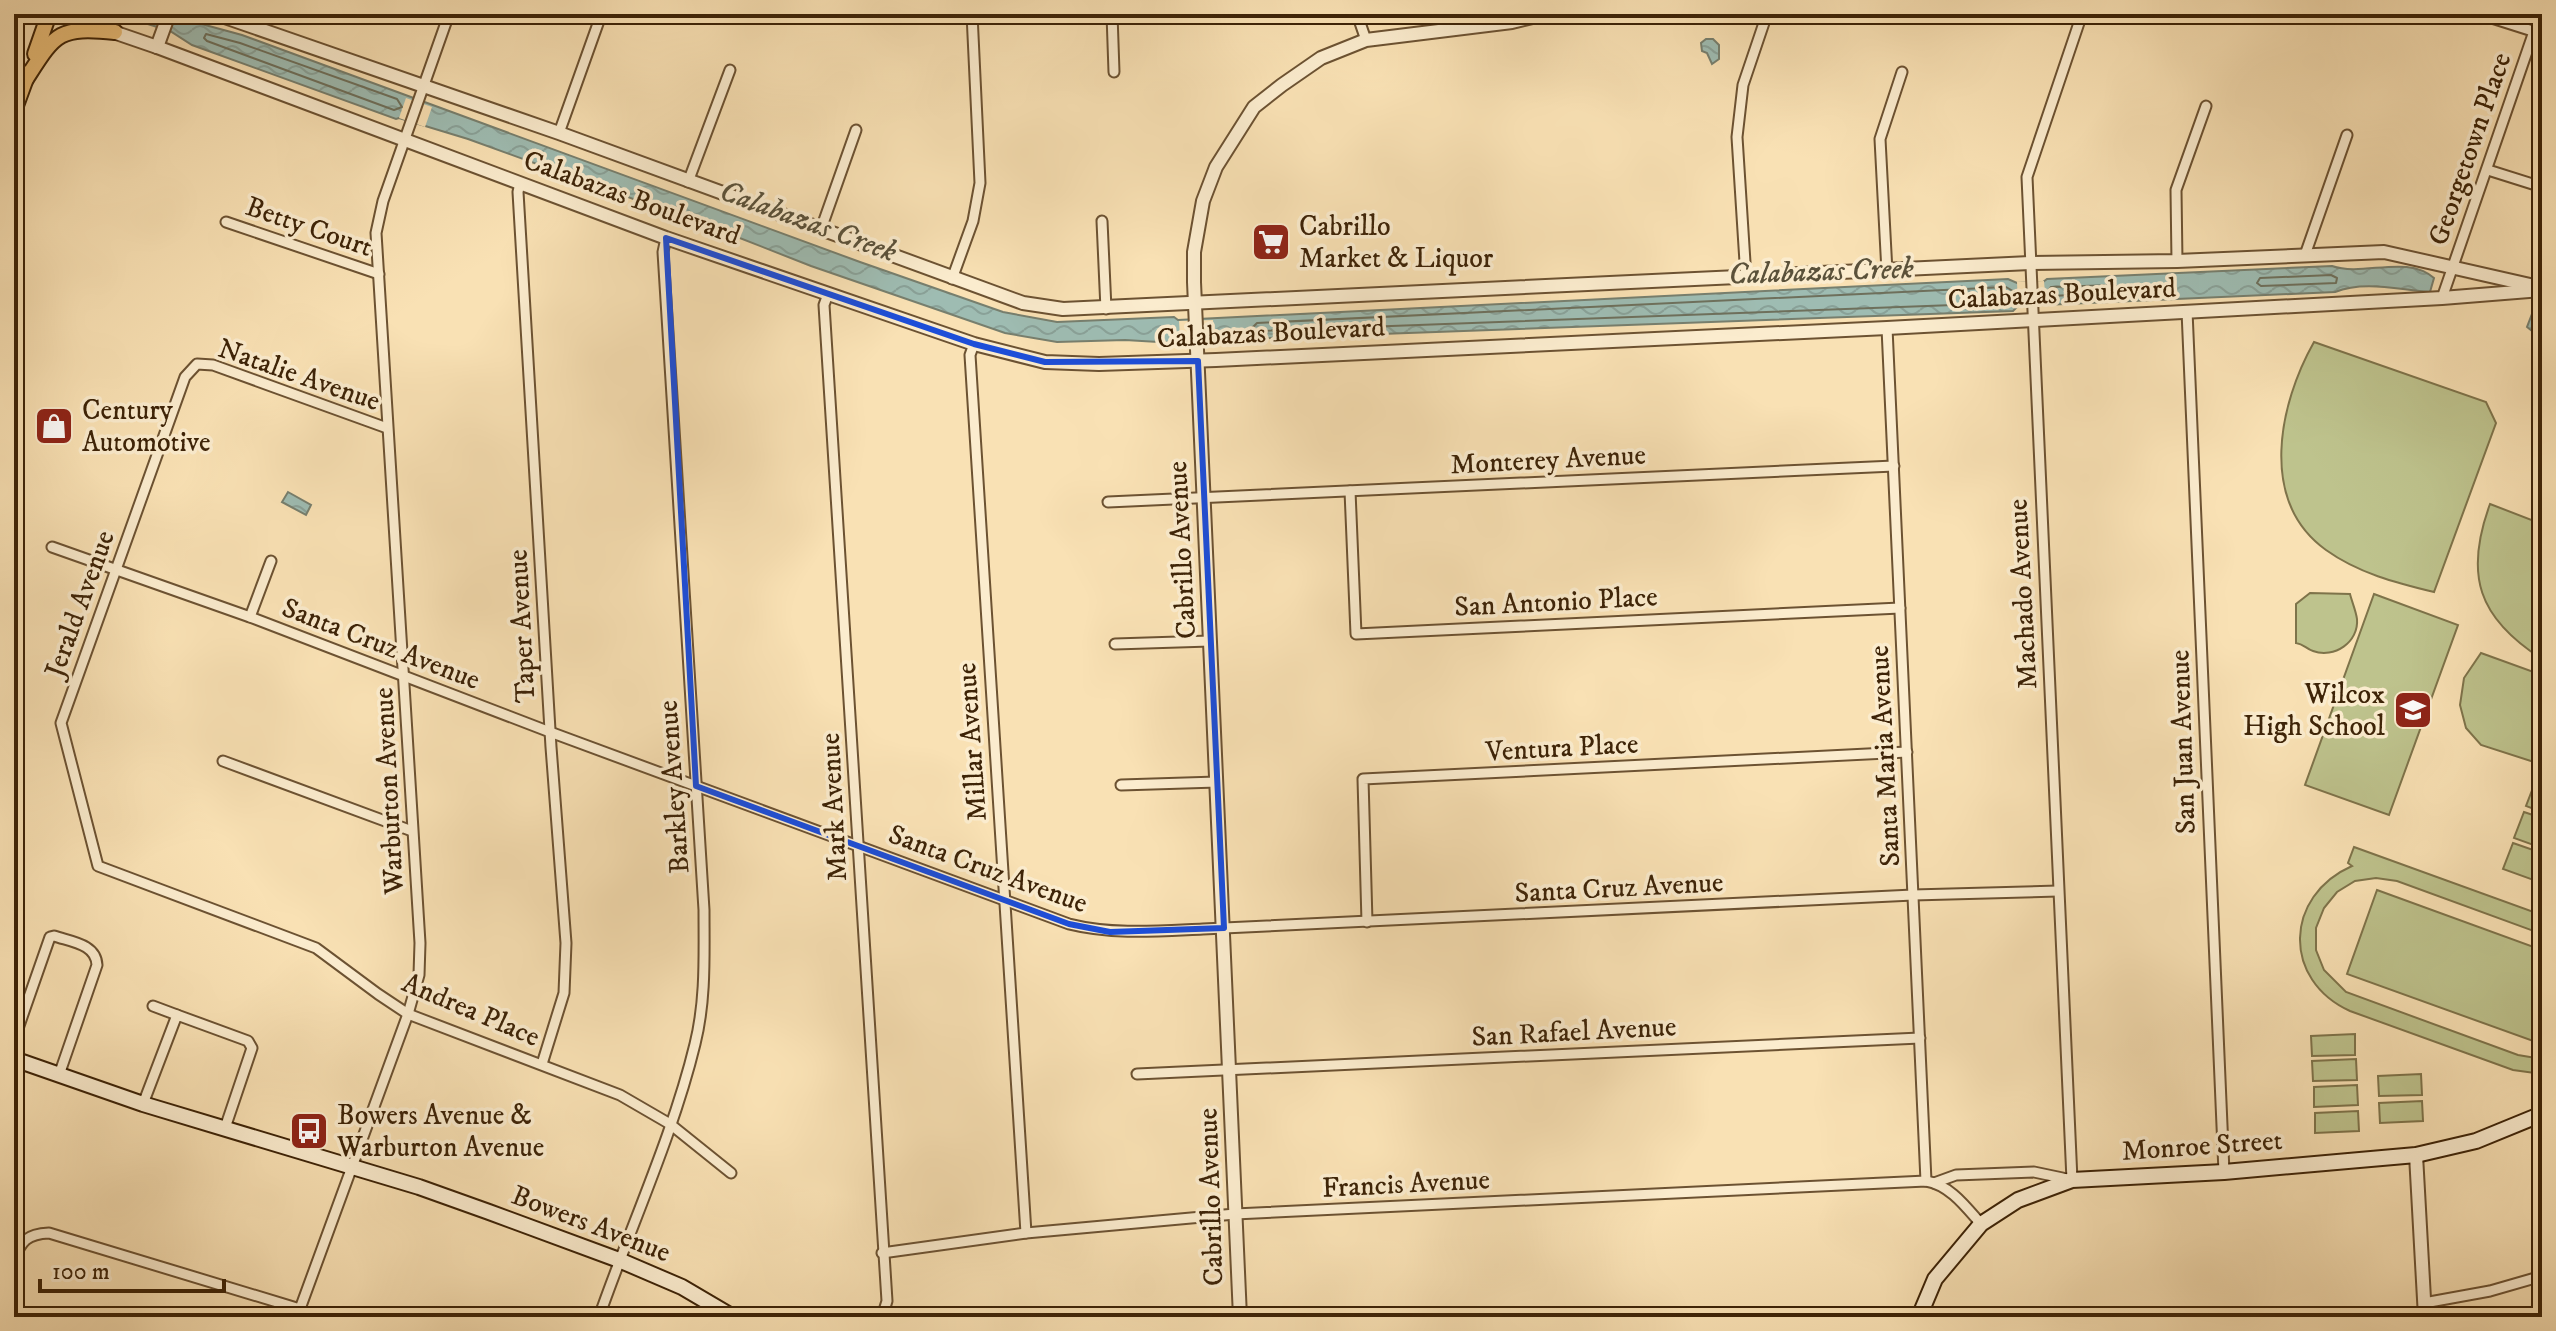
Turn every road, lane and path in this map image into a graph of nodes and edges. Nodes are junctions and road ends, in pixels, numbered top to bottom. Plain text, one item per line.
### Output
1 (19, 14) edge
2 (49, 14) edge
3 (61, 14) edge
4 (216, 14) edge
5 (449, 14) edge
6 (972, 14) edge
7 (1112, 14) edge
8 (1357, 14) edge
9 (1545, 14) edge
10 (1767, 14) edge
11 (2082, 14) edge
12 (2479, 14) edge
13 (2540, 14) edge
14 (600, 18) dead end
15 (167, 19) edge
16 (14, 27) edge
17 (115, 32) junction
18 (2538, 32) edge
19 (1366, 40) junction
20 (157, 47) junction
21 (730, 70) dead end
22 (1114, 72) dead end
23 (1902, 72) dead end
24 (26, 79) junction
25 (424, 86) junction
26 (2206, 106) dead end
27 (14, 111) edge
28 (856, 130) dead end
29 (559, 133) junction
30 (2347, 135) dead end
31 (405, 140) junction
32 (2488, 170) junction
33 (688, 182) junction
34 (520, 183) junction
35 (2542, 187) edge
36 (1102, 221) dead end
37 (226, 222) dead end
38 (821, 229) junction
39 (666, 238) junction
40 (2305, 255) junction
41 (2177, 261) junction
42 (2030, 263) junction
43 (2452, 267) junction
44 (1887, 272) junction
45 (379, 274) junction
46 (1746, 278) junction
47 (952, 279) junction
48 (2542, 289) edge
49 (828, 294) junction
50 (2442, 298) junction
51 (1196, 303) junction
52 (1106, 309) junction
53 (2187, 311) junction
54 (2032, 312) junction
55 (1887, 328) junction
56 (974, 344) junction
57 (1198, 361) junction
58 (197, 364) joint
59 (387, 428) junction
60 (1894, 466) junction
61 (1350, 491) junction
62 (1204, 499) junction
63 (1108, 502) dead end
64 (52, 547) dead end
65 (271, 561) dead end
66 (115, 570) junction
67 (1900, 608) junction
68 (250, 617) junction
69 (1210, 641) junction
70 (1115, 644) dead end
71 (404, 677) junction
72 (550, 732) junction
73 (1907, 752) junction
74 (223, 761) dead end
75 (1217, 782) junction
76 (1121, 785) dead end
77 (696, 786) junction
78 (412, 831) junction
79 (859, 846) junction
80 (98, 866) joint
81 (2058, 891) junction
82 (1913, 895) junction
83 (1004, 899) junction
84 (1367, 922) junction
85 (1224, 928) junction
86 (153, 1006) dead end
87 (408, 1014) junction
88 (177, 1015) junction
89 (1920, 1038) junction
90 (14, 1040) edge
91 (14, 1059) edge
92 (542, 1064) junction
93 (1230, 1070) junction
94 (1137, 1074) dead end
95 (59, 1075) junction
96 (143, 1104) junction
97 (2542, 1114) edge
98 (670, 1124) junction
99 (225, 1128) junction
100 (2416, 1155) junction
101 (350, 1168) junction
102 (2224, 1172) junction
103 (731, 1173) dead end
104 (2072, 1180) junction
105 (1930, 1182) junction
106 (1235, 1214) junction
107 (1981, 1224) junction
108 (1026, 1233) junction
109 (882, 1253) junction
110 (14, 1260) edge
111 (619, 1260) junction
112 (2542, 1276) edge
113 (2424, 1303) junction
114 (298, 1313) edge
115 (599, 1317) edge
116 (733, 1317) edge
117 (882, 1317) edge
118 (1240, 1317) edge
119 (1919, 1317) edge
120 (2425, 1317) edge

1 - 16 main road
2 - 24 main road
3 - 17 street, Calabazas Boulevard
4 - 25 street, Calabazas Boulevard
5 - 25 street, Warburton Avenue
6 - 47 street
7 - 22 street
8 - 19 street
9 - 19 street, Cabrillo Avenue
10 - 46 street
11 - 42 street, Machado Avenue
12 - 18 street
13 - 18 street, Georgetown Place
14 - 29 street
15 - 20 street
17 - 20 street, Calabazas Boulevard
17 - 24 main road
18 - 32 street, Georgetown Place
19 - 51 street, Cabrillo Avenue
20 - 31 street, Calabazas Boulevard
21 - 33 street
23 - 44 street
24 - 27 main road
25 - 29 street, Calabazas Boulevard
25 - 31 street, Warburton Avenue
26 - 41 street
28 - 38 street
29 - 33 street, Calabazas Boulevard
30 - 40 street
31 - 34 street, Calabazas Boulevard
31 - 45 street, Warburton Avenue
32 - 35 street
32 - 43 street, Georgetown Place
33 - 38 street, Calabazas Boulevard
34 - 39 street, Calabazas Boulevard
34 - 72 street, Taper Avenue
36 - 52 street
37 - 45 street, Betty Court
38 - 47 street, Calabazas Boulevard
39 - 49 street, Calabazas Boulevard
39 - 77 street, Barkley Avenue
40 - 41 street, Calabazas Boulevard
40 - 43 street, Calabazas Boulevard
41 - 42 street, Calabazas Boulevard
42 - 44 street, Calabazas Boulevard
42 - 54 street, Machado Avenue
43 - 48 street, Calabazas Boulevard
43 - 50 street, Georgetown Place
44 - 46 street, Calabazas Boulevard
45 - 59 street, Warburton Avenue
46 - 51 street, Calabazas Boulevard
47 - 52 street, Calabazas Boulevard
48 - 50 street, Calabazas Boulevard
49 - 56 street, Calabazas Boulevard
49 - 79 street, Mark Avenue
50 - 53 street, Calabazas Boulevard
51 - 52 street, Calabazas Boulevard
51 - 57 street, Cabrillo Avenue
53 - 54 street, Calabazas Boulevard
53 - 102 street, San Juan Avenue
54 - 55 street, Calabazas Boulevard
54 - 81 street, Machado Avenue
55 - 57 street, Calabazas Boulevard
55 - 60 street, Santa Maria Avenue
56 - 57 street, Calabazas Boulevard
56 - 83 street, Millar Avenue
57 - 62 street, Cabrillo Avenue
58 - 59 street, Natalie Avenue
58 - 66 street, Jerald Avenue
59 - 71 street, Warburton Avenue
60 - 61 street, Monterey Avenue
60 - 67 street, Santa Maria Avenue
61 - 62 street, Monterey Avenue
61 - 67 street, San Antonio Place
62 - 63 street, Monterey Avenue
62 - 69 street, Cabrillo Avenue
64 - 66 street, Santa Cruz Avenue
65 - 68 street
66 - 68 street, Santa Cruz Avenue
66 - 80 street, Jerald Avenue
67 - 73 street, Santa Maria Avenue
68 - 71 street, Santa Cruz Avenue
69 - 70 street
69 - 75 street, Cabrillo Avenue
71 - 72 street, Santa Cruz Avenue
71 - 78 street, Warburton Avenue
72 - 77 street, Santa Cruz Avenue
72 - 92 street, Taper Avenue
73 - 82 street, Santa Maria Avenue
73 - 84 street, Ventura Place
74 - 78 street
75 - 76 street
75 - 85 street, Cabrillo Avenue
77 - 79 street, Santa Cruz Avenue
77 - 98 street, Barkley Avenue
78 - 87 street, Warburton Avenue
79 - 83 street, Santa Cruz Avenue
79 - 109 street, Mark Avenue
80 - 87 street, Andrea Place
81 - 82 street, Santa Cruz Avenue
81 - 104 street, Machado Avenue
82 - 84 street, Santa Cruz Avenue
82 - 89 street, Santa Maria Avenue
83 - 85 street, Santa Cruz Avenue
83 - 108 street, Millar Avenue
84 - 85 street, Santa Cruz Avenue
85 - 93 street, Cabrillo Avenue
86 - 88 street
87 - 92 street, Andrea Place
87 - 101 street, Warburton Avenue
88 - 96 street
88 - 99 street
89 - 93 street, San Rafael Avenue
89 - 105 street, Santa Maria Avenue
90 - 95 street
91 - 95 main road, Bowers Avenue
92 - 98 street, Andrea Place
93 - 94 street, San Rafael Avenue
93 - 106 street, Cabrillo Avenue
95 - 96 main road, Bowers Avenue
96 - 99 main road, Bowers Avenue
97 - 100 main road, Monroe Street
98 - 103 street, Andrea Place
98 - 111 street, Barkley Avenue
99 - 101 main road, Bowers Avenue
100 - 102 main road, Monroe Street
100 - 113 street
101 - 111 main road, Bowers Avenue
101 - 114 street, Warburton Avenue
102 - 104 main road, Monroe Street
104 - 105 street, Francis Avenue
104 - 107 main road, Monroe Street
105 - 106 street, Francis Avenue
105 - 107 street
106 - 108 street, Francis Avenue
106 - 118 street, Cabrillo Avenue
107 - 119 main road, Monroe Street
108 - 109 street, Francis Avenue
109 - 117 street, Mark Avenue
110 - 114 street
111 - 115 street, Barkley Avenue
111 - 116 main road, Bowers Avenue
112 - 113 street
113 - 120 street

